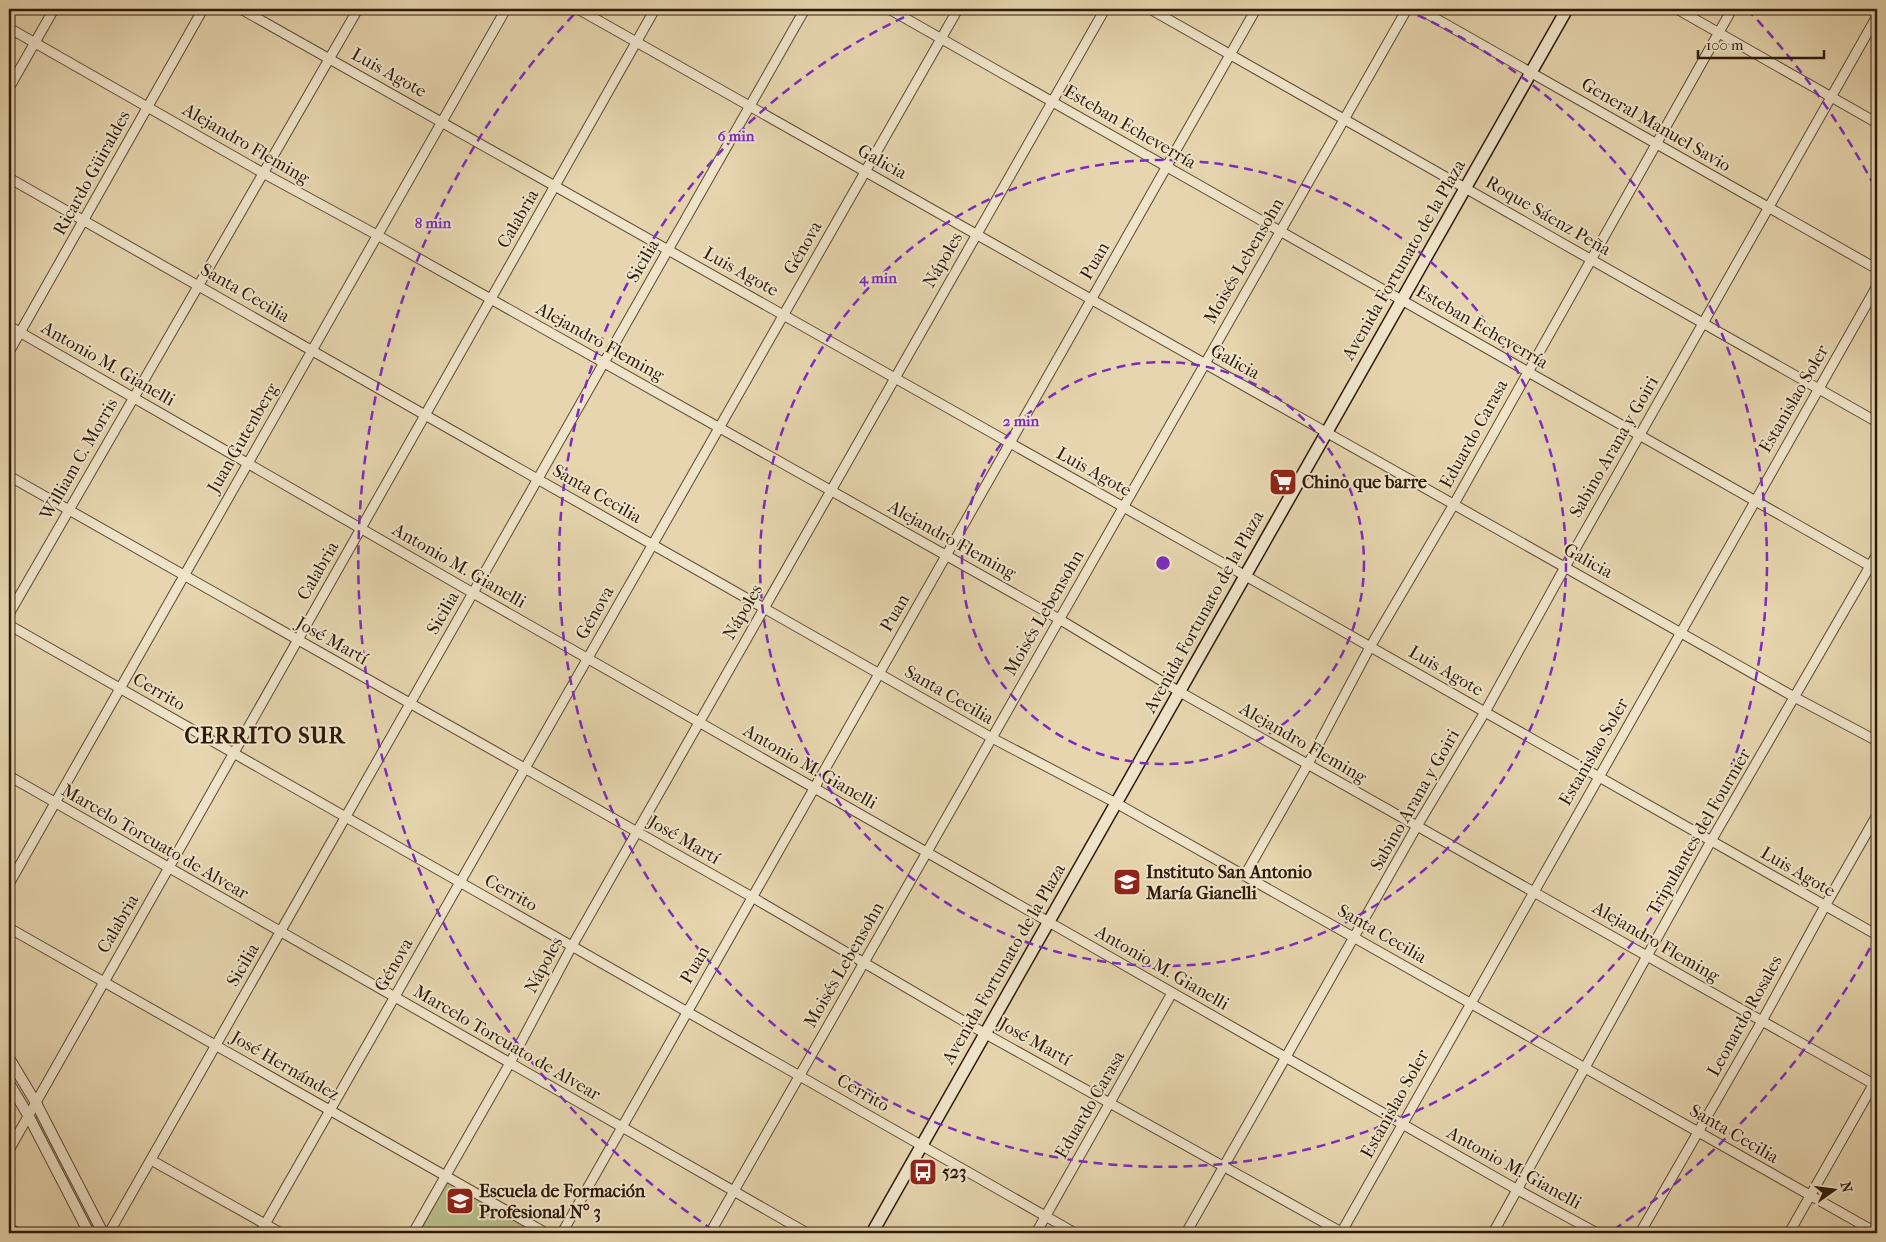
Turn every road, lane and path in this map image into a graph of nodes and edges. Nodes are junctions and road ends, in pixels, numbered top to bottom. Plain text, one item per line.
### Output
1 (54, 9) edge
2 (203, 9) edge
3 (241, 9) edge
4 (358, 9) edge
5 (506, 9) edge
6 (578, 9) edge
7 (656, 9) edge
8 (806, 9) edge
9 (888, 9) edge
10 (958, 9) edge
11 (1105, 9) edge
12 (1150, 9) edge
13 (1256, 9) edge
14 (1407, 9) edge
15 (1419, 9) edge
16 (1567, 9) edge
17 (1678, 9) edge
18 (1732, 9) edge
19 (1877, 16) edge
20 (9, 28) edge
21 (1719, 32) junction
22 (941, 38) junction
23 (35, 42) junction
24 (636, 42) junction
25 (1230, 54) junction
26 (329, 58) junction
27 (1531, 73) junction
28 (9, 88) edge
29 (1832, 97) junction
30 (1052, 102) junction
31 (148, 106) junction
32 (750, 106) junction
33 (1344, 119) junction
34 (442, 122) junction
35 (1877, 123) edge
36 (1657, 144) junction
37 (1167, 167) junction
38 (865, 171) junction
39 (263, 173) junction
40 (9, 178) edge
41 (555, 186) junction
42 (1465, 188) junction
43 (1769, 208) junction
44 (85, 220) junction
45 (1280, 231) junction
46 (976, 234) junction
47 (377, 235) junction
48 (668, 250) junction
49 (1591, 259) junction
50 (1877, 269) edge
51 (199, 285) junction
52 (1877, 286) edge
53 (491, 299) junction
54 (1092, 299) junction
55 (1401, 300) junction
56 (783, 315) junction
57 (1703, 323) junction
58 (9, 326) edge
59 (20, 333) junction
60 (312, 350) junction
61 (9, 352) edge
62 (604, 363) junction
63 (1205, 363) junction
64 (1528, 372) junction
65 (895, 378) junction
66 (1819, 389) junction
67 (134, 398) junction
68 (425, 415) junction
69 (1877, 422) edge
70 (719, 428) junction
71 (1326, 432) junction
72 (1639, 435) junction
73 (1010, 443) junction
74 (248, 463) junction
75 (9, 476) edge
76 (538, 479) junction
77 (831, 490) junction
78 (1755, 501) junction
79 (1454, 504) junction
80 (1123, 507) junction
81 (69, 510) junction
82 (361, 529) junction
83 (652, 545) junction
84 (1877, 554) edge
85 (946, 556) junction
86 (1565, 567) junction
87 (1874, 568) edge
88 (1244, 575) junction
89 (184, 576) junction
90 (473, 593) junction
91 (764, 608) junction
92 (9, 614) edge
93 (1059, 619) junction
94 (9, 625) edge
95 (1681, 633) junction
96 (298, 640) junction
97 (1370, 647) junction
98 (588, 659) junction
99 (879, 674) junction
100 (120, 688) junction
101 (1180, 692) junction
102 (1796, 698) junction
103 (410, 703) junction
104 (1485, 712) junction
105 (699, 722) junction
106 (992, 738) junction
107 (1877, 741) edge
108 (234, 753) junction
109 (1308, 764) junction
110 (525, 768) junction
111 (9, 776) edge
112 (1599, 777) junction
113 (814, 788) junction
114 (1116, 802) junction
115 (55, 803) junction
116 (1877, 815) edge
117 (346, 817) junction
118 (1417, 826) junction
119 (636, 832) junction
120 (1711, 841) junction
121 (926, 852) junction
122 (169, 868) junction
123 (1245, 875) junction
124 (460, 882) junction
125 (9, 884) edge
126 (1534, 892) junction
127 (752, 897) junction
128 (1825, 906) junction
129 (1048, 922) junction
130 (9, 928) edge
131 (280, 932) junction
132 (1877, 935) edge
133 (1354, 937) junction
134 (572, 946) junction
135 (1647, 956) junction
136 (864, 964) junction
137 (104, 982) junction
138 (1172, 993) junction
139 (395, 997) junction
140 (1470, 1003) junction
141 (688, 1012) junction
142 (1762, 1021) junction
143 (984, 1033) junction
144 (215, 1046) junction
145 (9, 1058) edge
146 (1286, 1058) junction
147 (510, 1064) junction
148 (1584, 1068) junction
149 (799, 1076) junction
150 (9, 1083) edge
151 (1876, 1083) edge
152 (36, 1102) junction
153 (1110, 1103) junction
154 (330, 1111) junction
155 (28, 1115) junction
156 (1402, 1124) junction
157 (622, 1128) junction
158 (1698, 1132) junction
159 (921, 1145) junction
160 (9, 1150) edge
161 (150, 1160) junction
162 (1224, 1167) junction
163 (446, 1176) junction
164 (1516, 1189) junction
165 (734, 1191) junction
166 (1810, 1196) junction
167 (1046, 1216) junction
168 (265, 1224) junction
169 (9, 1228) edge
170 (18, 1233) edge
171 (89, 1233) edge
172 (103, 1233) edge
173 (109, 1233) edge
174 (260, 1233) edge
175 (281, 1233) edge
176 (413, 1233) edge
177 (546, 1233) edge
178 (562, 1233) edge
179 (710, 1233) edge
180 (807, 1233) edge
181 (872, 1233) edge
182 (1036, 1233) edge
183 (1076, 1233) edge
184 (1186, 1233) edge
185 (1342, 1233) edge
186 (1493, 1233) edge
187 (1597, 1233) edge
188 (1640, 1233) edge
189 (1789, 1233) edge
190 (1877, 1233) edge

1 - 23 street
2 - 31 street, Ricardo Güiraldes
3 - 26 street, Luis Agote
4 - 26 street, William C. Morris
5 - 34 street, Juan Gutenberg
6 - 24 street, Galicia
7 - 24 street, Calabria
8 - 32 street, Sicilia
9 - 22 street, Esteban Echeverría
10 - 22 street, Génova
11 - 30 street, Nápoles
12 - 25 street, Roque Sáenz Peña
13 - 25 street, Puan
14 - 33 street, Moisés Lebensohn
15 - 27 street, General Manuel Savio
16 - 27 main road, Avenida Fortunato de la Plaza
17 - 21 street
18 - 21 street, Eduardo Carasa
19 - 29 street, Sabino Arana y Goiri
20 - 23 street, Alejandro Fleming
21 - 29 street
21 - 36 street, Eduardo Carasa
22 - 30 street, Esteban Echeverría
22 - 38 street, Génova
23 - 28 street
23 - 31 street, Alejandro Fleming
24 - 32 street, Galicia
24 - 41 street, Calabria
25 - 33 street, Roque Sáenz Peña
25 - 37 street, Puan
26 - 34 street, Luis Agote
26 - 39 street, William C. Morris
27 - 36 street, General Manuel Savio
27 - 42 main road, Avenida Fortunato de la Plaza
29 - 35 street
29 - 43 street, Sabino Arana y Goiri
30 - 37 street, Esteban Echeverría
30 - 46 street, Nápoles
31 - 39 street, Alejandro Fleming
31 - 44 street, Ricardo Güiraldes
32 - 38 street, Galicia
32 - 48 street, Sicilia
33 - 42 street, Roque Sáenz Peña
33 - 45 street, Moisés Lebensohn
34 - 41 street, Luis Agote
34 - 47 street, Juan Gutenberg
36 - 43 street, General Manuel Savio
36 - 49 street, Eduardo Carasa
37 - 45 street, Esteban Echeverría
37 - 54 street, Puan
38 - 46 street, Galicia
38 - 56 street, Génova
39 - 47 street, Alejandro Fleming
39 - 51 street, William C. Morris
40 - 44 street, Santa Cecilia
41 - 48 street, Luis Agote
41 - 53 street, Calabria
42 - 49 street, Roque Sáenz Peña
42 - 55 main road, Avenida Fortunato de la Plaza
43 - 50 street, General Manuel Savio
43 - 57 street, Sabino Arana y Goiri
44 - 51 street, Santa Cecilia
44 - 59 street, Ricardo Güiraldes
45 - 55 street, Esteban Echeverría
45 - 63 street, Moisés Lebensohn
46 - 54 street, Galicia
46 - 65 street, Nápoles
47 - 53 street, Alejandro Fleming
47 - 60 street, Juan Gutenberg
48 - 56 street, Luis Agote
48 - 62 street, Sicilia
49 - 57 street, Roque Sáenz Peña
49 - 64 street, Eduardo Carasa
51 - 60 street, Santa Cecilia
51 - 67 street, William C. Morris
52 - 66 street, Estanislao Soler
53 - 62 street, Alejandro Fleming
53 - 68 street, Calabria
54 - 63 street, Galicia
54 - 73 street, Puan
55 - 64 street, Esteban Echeverría
55 - 71 main road, Avenida Fortunato de la Plaza
56 - 65 street, Luis Agote
56 - 70 street, Génova
57 - 66 street, Roque Sáenz Peña
57 - 72 street, Sabino Arana y Goiri
58 - 59 street, Antonio M. Gianelli
59 - 61 street, Ricardo Güiraldes
59 - 67 street, Antonio M. Gianelli
60 - 68 street, Santa Cecilia
60 - 74 street, Juan Gutenberg
62 - 70 street, Alejandro Fleming
62 - 76 street, Sicilia
63 - 71 street, Galicia
63 - 80 street, Moisés Lebensohn
64 - 72 street, Esteban Echeverría
64 - 79 street, Eduardo Carasa
65 - 73 street, Luis Agote
65 - 77 street, Nápoles
66 - 69 street, Roque Sáenz Peña
66 - 78 street, Estanislao Soler
67 - 74 street, Antonio M. Gianelli
67 - 81 street, William C. Morris
68 - 76 street, Santa Cecilia
68 - 82 street, Calabria
70 - 77 street, Alejandro Fleming
70 - 83 street, Génova
71 - 79 street, Galicia
71 - 88 main road, Avenida Fortunato de la Plaza
72 - 78 street, Esteban Echeverría
72 - 86 street, Sabino Arana y Goiri
73 - 80 street, Luis Agote
73 - 85 street, Puan
74 - 82 street, Antonio M. Gianelli
74 - 89 street, Juan Gutenberg
75 - 81 street, José Martí
76 - 83 street, Santa Cecilia
76 - 90 street, Sicilia
77 - 85 street, Alejandro Fleming
77 - 91 street, Nápoles
78 - 87 street, Esteban Echeverría
78 - 95 street, Estanislao Soler
79 - 86 street, Galicia
79 - 97 street, Eduardo Carasa
80 - 88 street, Luis Agote
80 - 93 street, Moisés Lebensohn
81 - 89 street, José Martí
81 - 92 street, William C. Morris
82 - 90 street, Antonio M. Gianelli
82 - 96 street, Calabria
83 - 91 street, Santa Cecilia
83 - 98 street, Génova
84 - 87 street, Tripulantes del Fournier
85 - 93 street, Alejandro Fleming
85 - 99 street, Puan
86 - 95 street, Galicia
86 - 104 street, Sabino Arana y Goiri
87 - 102 street, Tripulantes del Fournier
88 - 97 street, Luis Agote
88 - 101 main road, Avenida Fortunato de la Plaza
89 - 96 street, José Martí
89 - 100 street, Juan Gutenberg
90 - 98 street, Antonio M. Gianelli
90 - 103 street, Sicilia
91 - 99 street, Santa Cecilia
91 - 105 street, Nápoles
93 - 101 street, Alejandro Fleming
93 - 106 street, Moisés Lebensohn
94 - 100 street, Cerrito
95 - 102 street, Galicia
95 - 112 street, Estanislao Soler
96 - 103 street, José Martí
96 - 108 street, Calabria
97 - 104 street, Luis Agote
97 - 109 street, Eduardo Carasa
98 - 105 street, Antonio M. Gianelli
98 - 110 street, Génova
99 - 106 street, Santa Cecilia
99 - 113 street, Puan
100 - 108 street, Cerrito
100 - 115 street, Juan Gutenberg
101 - 109 street, Alejandro Fleming
101 - 114 main road, Avenida Fortunato de la Plaza
102 - 107 street, Galicia
102 - 120 street, Tripulantes del Fournier
103 - 110 street, José Martí
103 - 117 street, Sicilia
104 - 112 street, Luis Agote
104 - 118 street, Sabino Arana y Goiri
105 - 113 street, Antonio M. Gianelli
105 - 119 street, Nápoles
106 - 114 street, Santa Cecilia
106 - 121 street, Moisés Lebensohn
108 - 117 street, Cerrito
108 - 122 street, Calabria
109 - 118 street, Alejandro Fleming
109 - 123 street, Eduardo Carasa
110 - 119 street, José Martí
110 - 124 street, Génova
111 - 115 street, Marcelo Torcuato de Alvear
112 - 120 street, Luis Agote
112 - 126 street, Estanislao Soler
113 - 121 street, Antonio M. Gianelli
113 - 127 street, Puan
114 - 123 street, Santa Cecilia
114 - 129 main road, Avenida Fortunato de la Plaza
115 - 122 street, Marcelo Torcuato de Alvear
115 - 125 street, Juan Gutenberg
116 - 128 street, Leonardo Rosales
117 - 124 street, Cerrito
117 - 131 street, Sicilia
118 - 126 street, Alejandro Fleming
118 - 133 street, Sabino Arana y Goiri
119 - 127 street, José Martí
119 - 134 street, Nápoles
120 - 128 street, Luis Agote
120 - 135 street, Tripulantes del Fournier
121 - 129 street, Antonio M. Gianelli
121 - 136 street, Moisés Lebensohn
122 - 131 street, Marcelo Torcuato de Alvear
122 - 137 street, Calabria
123 - 133 street, Santa Cecilia
124 - 134 street, Cerrito
124 - 139 street, Génova
126 - 135 street, Alejandro Fleming
126 - 140 street, Estanislao Soler
127 - 136 street, José Martí
127 - 141 street, Puan
128 - 132 street, Luis Agote
128 - 142 street, Leonardo Rosales
129 - 138 street, Antonio M. Gianelli
129 - 143 main road, Avenida Fortunato de la Plaza
130 - 137 street, José Hernández
131 - 139 street, Marcelo Torcuato de Alvear
131 - 144 street, Sicilia
133 - 140 street, Santa Cecilia
133 - 146 street, Sabino Arana y Goiri
134 - 141 street, Cerrito
134 - 147 street, Nápoles
135 - 142 street, Alejandro Fleming
135 - 148 street, Tripulantes del Fournier
136 - 143 street, José Martí
136 - 149 street, Moisés Lebensohn
137 - 144 street, José Hernández
137 - 152 street, Calabria
138 - 146 street, Antonio M. Gianelli
138 - 153 street, Eduardo Carasa
139 - 147 street, Marcelo Torcuato de Alvear
139 - 154 street, Génova
140 - 148 street, Santa Cecilia
140 - 156 street, Estanislao Soler
141 - 149 street, Cerrito
141 - 157 street, Puan
142 - 151 street, Alejandro Fleming
142 - 158 street, Leonardo Rosales
143 - 153 street, José Martí
143 - 159 main road, Avenida Fortunato de la Plaza
144 - 154 street, José Hernández
144 - 161 street, Sicilia
145 - 152 street
146 - 156 street, Antonio M. Gianelli
146 - 162 street, Sabino Arana y Goiri
147 - 157 street, Marcelo Torcuato de Alvear
147 - 163 street, Nápoles
148 - 158 street, Santa Cecilia
148 - 164 street, Tripulantes del Fournier
149 - 159 street, Cerrito
149 - 165 street, Moisés Lebensohn
150 - 155 street
151 - 166 street
152 - 155 street, Calabria
152 - 172 street
153 - 162 street, José Martí
153 - 167 street, Eduardo Carasa
154 - 163 street, José Hernández
154 - 168 street, Génova
155 - 160 street, Calabria
155 - 171 street
156 - 164 street, Antonio M. Gianelli
156 - 185 street, Estanislao Soler
157 - 165 street, Marcelo Torcuato de Alvear
157 - 178 street, Puan
158 - 166 street, Santa Cecilia
158 - 188 street, Leonardo Rosales
159 - 167 street, Cerrito
159 - 181 main road, Avenida Fortunato de la Plaza
161 - 168 street
161 - 173 street, Sicilia
162 - 184 street, Sabino Arana y Goiri
162 - 185 street, José Martí
163 - 176 street, Nápoles
163 - 177 street, José Hernández
164 - 186 street, Tripulantes del Fournier
164 - 187 street, Antonio M. Gianelli
165 - 179 street, Moisés Lebensohn
165 - 180 street, Marcelo Torcuato de Alvear
166 - 189 street
166 - 190 street, Santa Cecilia
167 - 182 street, Eduardo Carasa
167 - 183 street, Cerrito
168 - 174 street, Génova
168 - 175 street
169 - 170 street

